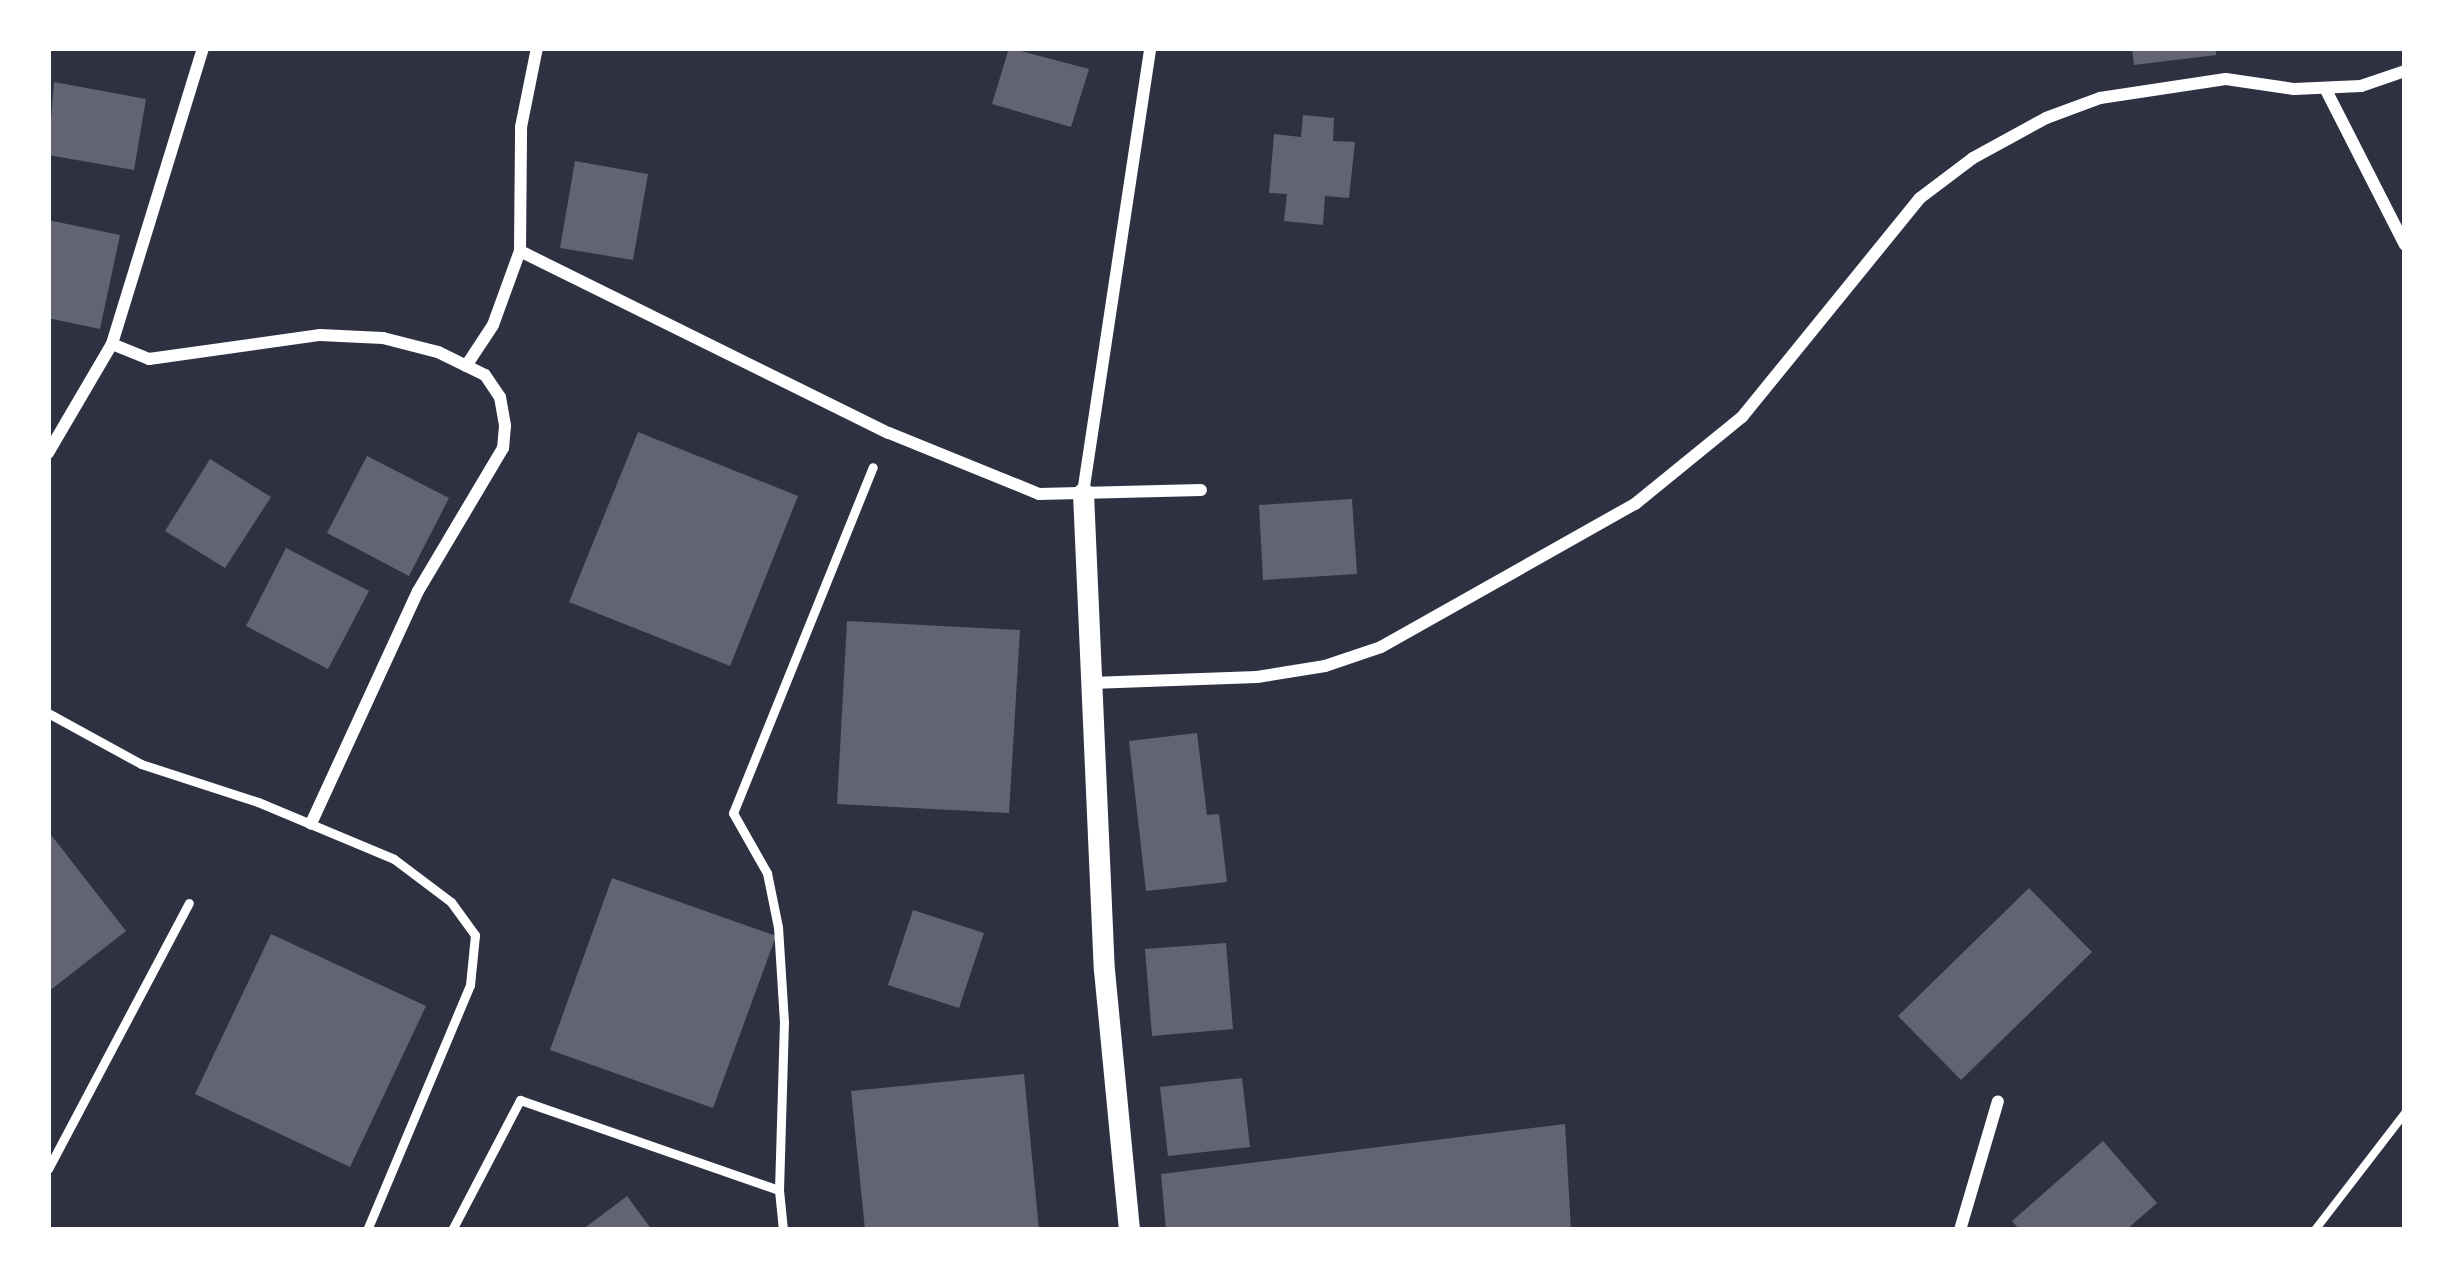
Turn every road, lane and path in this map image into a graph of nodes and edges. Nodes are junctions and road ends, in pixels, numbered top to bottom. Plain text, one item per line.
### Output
1 (203, 48) edge
2 (537, 48) edge
3 (1150, 48) edge
4 (2405, 71) edge
5 (2325, 88) junction
6 (2405, 244) edge
7 (520, 251) junction
8 (112, 344) junction
9 (466, 366) junction
10 (48, 453) edge
11 (874, 467) dead end
12 (1201, 490) dead end
13 (1083, 493) junction
14 (1091, 683) junction
15 (48, 713) edge
16 (311, 824) junction
17 (188, 903) dead end
18 (1998, 1100) dead end
19 (2405, 1113) edge
20 (48, 1169) edge
21 (778, 1190) junction
22 (367, 1230) edge
23 (452, 1230) edge
24 (783, 1230) edge
25 (1129, 1230) edge
26 (1960, 1230) edge
27 (2315, 1230) edge

1 - 8 street
2 - 7 street
3 - 13 street
4 - 5 street
5 - 6 street
5 - 14 street
7 - 9 street
7 - 13 street
8 - 9 street
8 - 10 street
9 - 16 street
11 - 21 lane
12 - 13 street
13 - 14 street
14 - 25 street
15 - 16 lane
16 - 22 lane
17 - 20 lane
18 - 26 street
19 - 27 path
21 - 23 lane
21 - 24 lane

